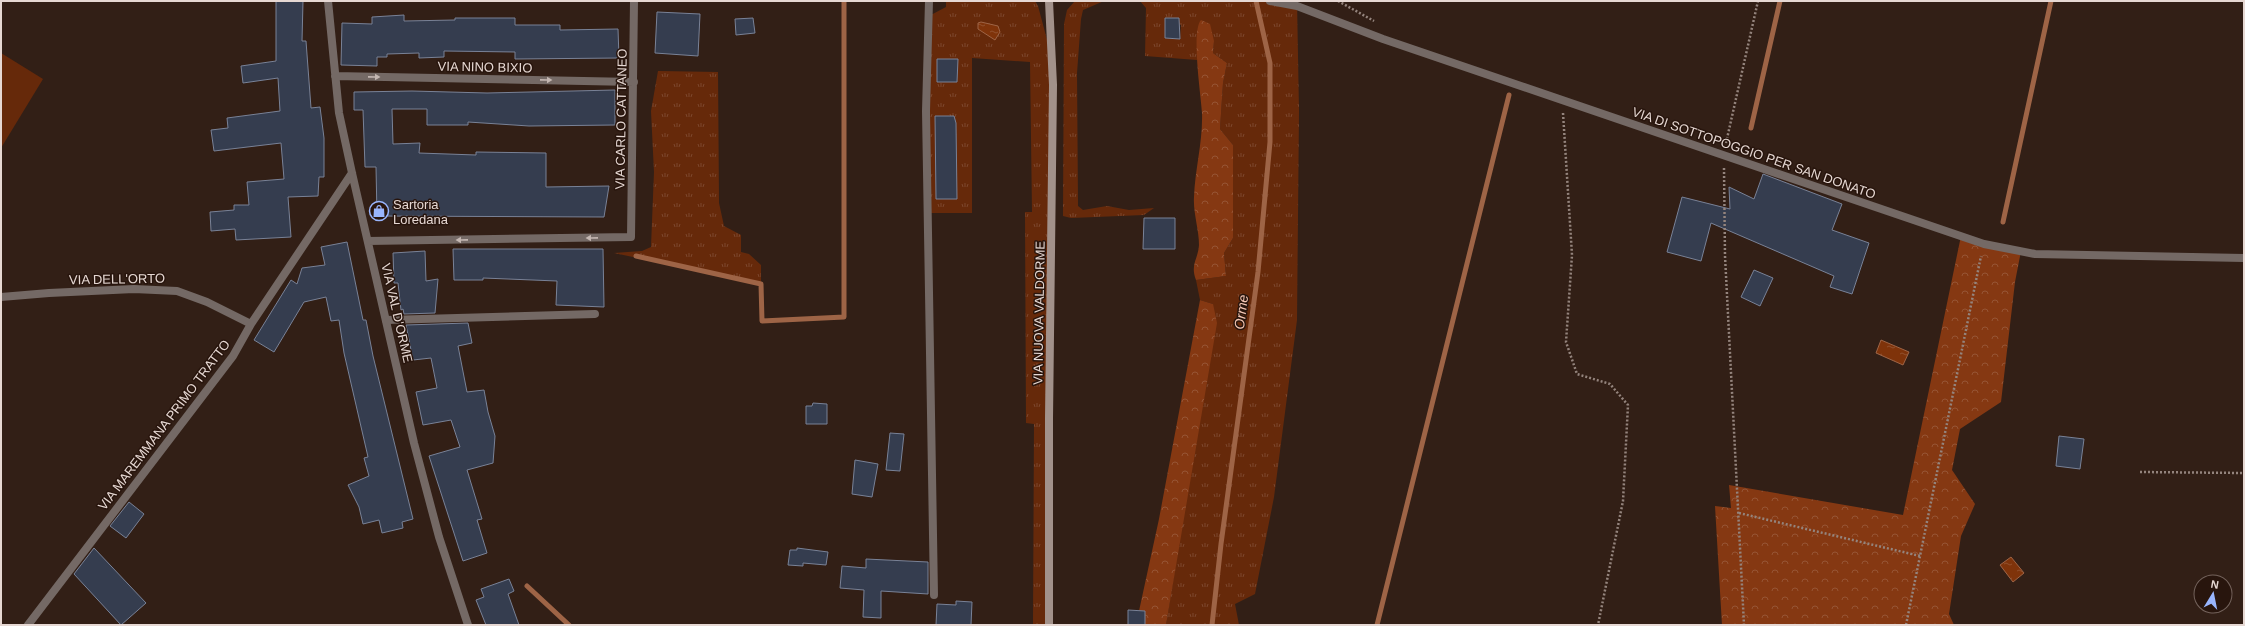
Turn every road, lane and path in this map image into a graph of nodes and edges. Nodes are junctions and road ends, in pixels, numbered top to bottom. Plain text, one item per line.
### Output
1 (328, 1) edge
2 (634, 1) edge
3 (929, 1) edge
4 (1049, 1) edge
5 (1270, 1) edge
6 (1758, 1) edge
7 (335, 76) junction
8 (634, 82) junction
9 (1562, 100) junction
10 (1723, 156) junction
11 (352, 173) junction
12 (368, 241) junction
13 (1984, 244) junction
14 (2244, 258) edge
15 (1, 297) edge
16 (595, 314) dead end
17 (386, 320) junction
18 (251, 324) junction
19 (2140, 472) dead end
20 (2244, 473) edge
21 (1738, 513) junction
22 (1920, 556) junction
23 (934, 595) dead end
24 (28, 625) edge
25 (468, 625) edge
26 (1049, 625) edge
27 (1598, 625) edge
28 (1744, 625) edge
29 (1906, 625) edge

1 - 7 street, VIA VAL D'ORME
2 - 8 street, VIA CARLO CATTANEO
3 - 23 street
4 - 26 main road, VIA NUOVA VALDORME
5 - 9 street, VIA DI SOTTOPOGGIO PER SAN DONATO
6 - 10 path
7 -> 8 street, VIA NINO BIXIO
7 - 11 street, VIA VAL D'ORME
8 -> 12 street, VIA CARLO CATTANEO
9 - 10 street, VIA DI SOTTOPOGGIO PER SAN DONATO
9 - 27 path
10 - 13 street, VIA DI SOTTOPOGGIO PER SAN DONATO
10 - 21 path
11 - 12 street, VIA VAL D'ORME
11 - 18 street, VIA MAREMMANA PRIMO TRATTO
12 - 17 street, VIA VAL D'ORME
13 - 14 street, VIA DI SOTTOPOGGIO PER SAN DONATO
13 - 22 path
15 - 18 street, VIA DELL'ORTO
16 - 17 street
17 - 25 street, VIA VAL D'ORME
18 - 24 street, VIA MAREMMANA PRIMO TRATTO
19 - 20 path
21 - 22 path
21 - 28 path
22 - 29 path

